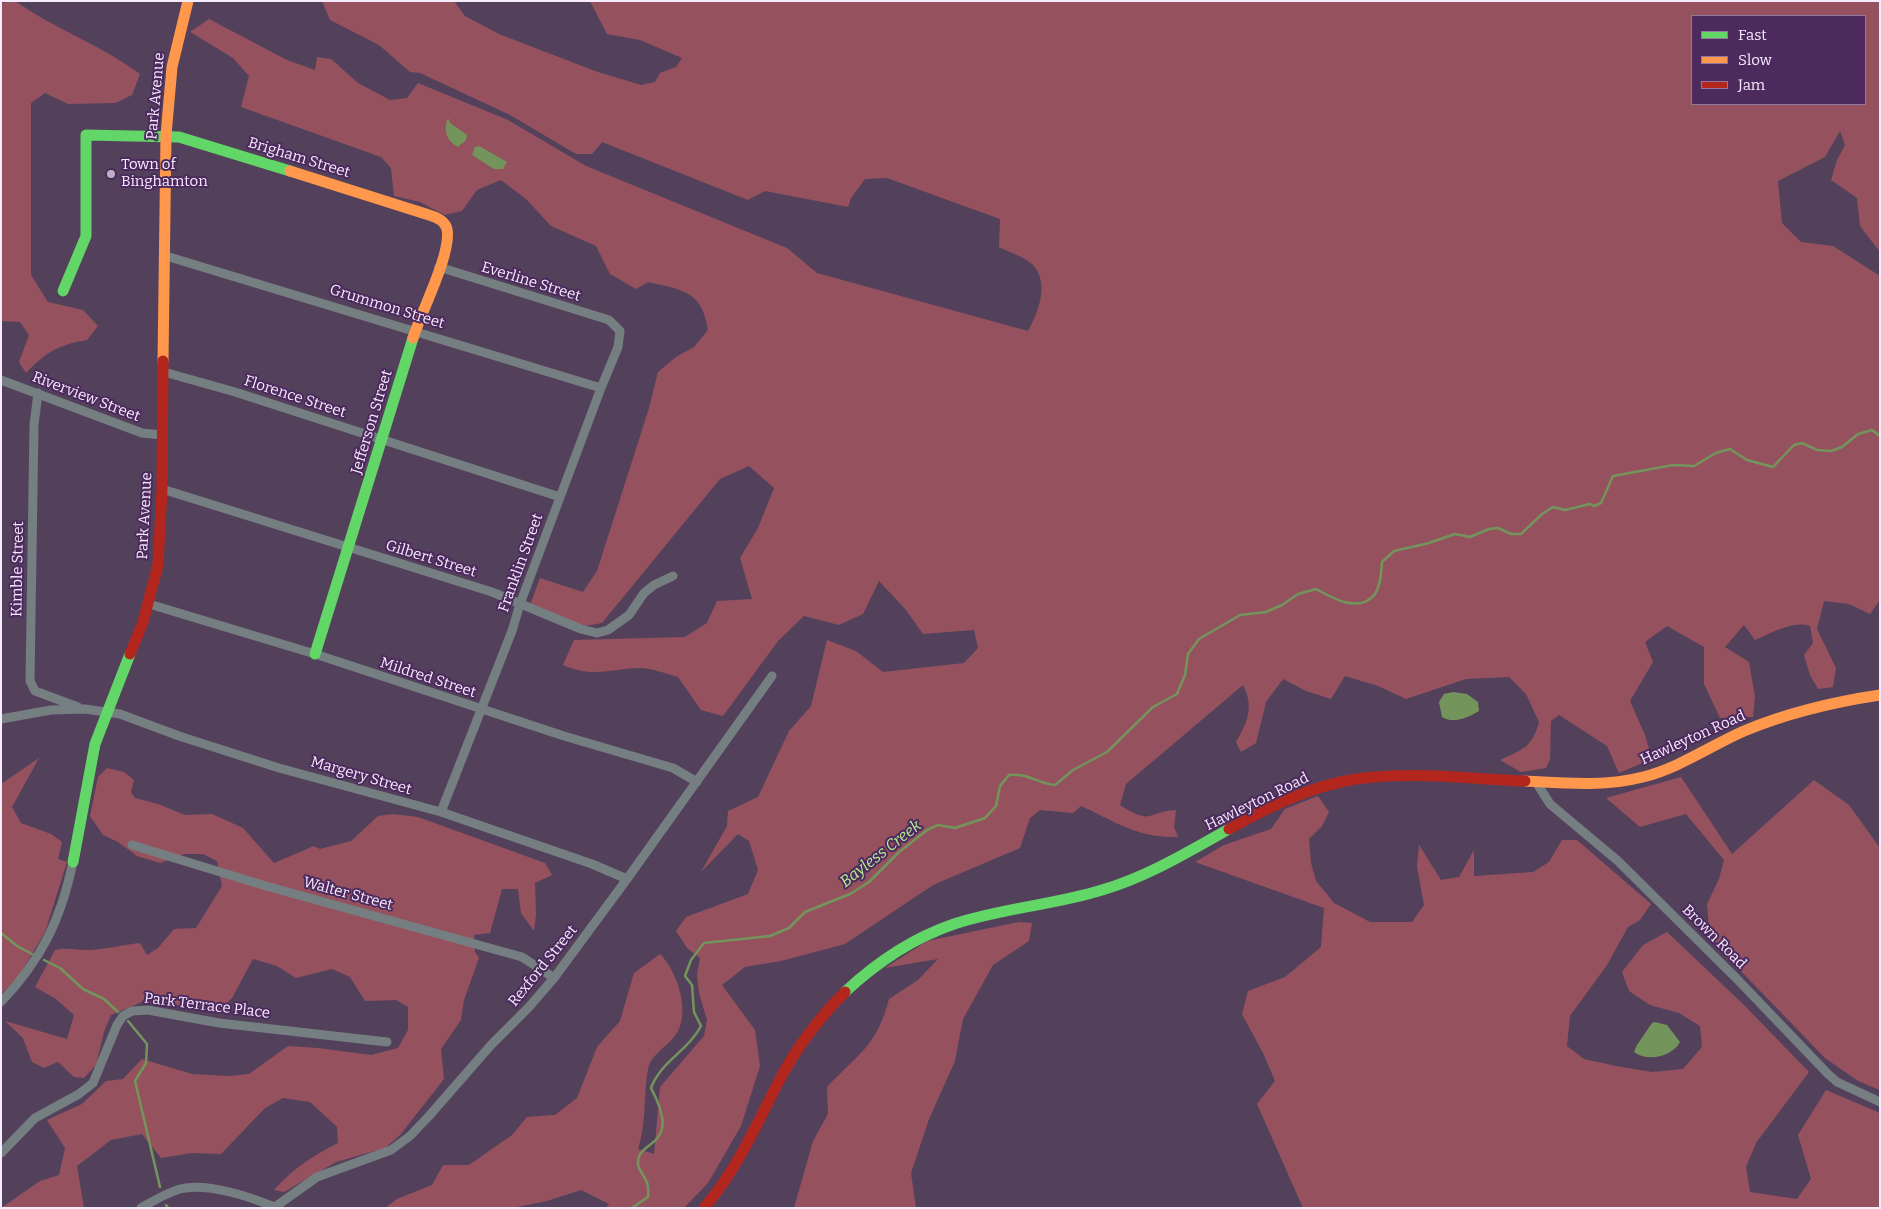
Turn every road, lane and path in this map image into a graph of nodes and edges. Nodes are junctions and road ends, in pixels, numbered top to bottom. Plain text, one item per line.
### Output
1 (188, 1) edge
2 (166, 135) junction
3 (421, 212) joint
4 (166, 256) junction
5 (439, 267) junction
6 (64, 291) dead end
7 (615, 324) joint
8 (415, 330) junction
9 (164, 372) junction
10 (1, 380) edge
11 (600, 388) junction
12 (38, 393) junction
13 (162, 435) junction
14 (383, 440) junction
15 (162, 489) junction
16 (560, 496) junction
17 (349, 548) junction
18 (673, 576) dead end
19 (148, 604) junction
20 (520, 604) junction
21 (314, 654) junction
22 (772, 676) dead end
23 (1880, 695) edge
24 (85, 709) junction
25 (106, 710) junction
26 (481, 710) junction
27 (1, 718) edge
28 (697, 782) junction
29 (1536, 782) junction
30 (441, 812) junction
31 (132, 845) dead end
32 (73, 862) joint
33 (627, 879) junction
34 (554, 978) junction
35 (1, 1002) edge
36 (388, 1042) dead end
37 (1880, 1102) edge
38 (1, 1153) edge
39 (276, 1207) edge
40 (142, 1208) edge
41 (704, 1208) edge

1 - 2 street, Park Avenue
2 - 3 street, Brigham Street
2 - 4 street, Park Avenue
2 - 6 street, Brigham Street
3 - 5 street, Jefferson Street
4 - 8 street, Grummon Street
4 - 9 street, Park Avenue
5 - 7 street, Everline Street
5 - 8 street, Jefferson Street
7 - 11 street, Franklin Street
8 - 11 street, Grummon Street
8 - 14 street, Jefferson Street
9 - 13 street, Park Avenue
9 - 14 street, Florence Street
10 - 12 street, Riverview Street
11 - 16 street, Franklin Street
12 - 13 street, Riverview Street
12 - 24 street, Kimble Street
13 - 15 street, Park Avenue
14 - 16 street, Florence Street
14 - 17 street, Jefferson Street
15 - 17 street, Gilbert Street
15 - 19 street, Park Avenue
16 - 20 street, Franklin Street
17 - 20 street, Gilbert Street
17 - 21 street, Jefferson Street
18 - 20 street, Gilbert Street
19 - 21 street, Mildred Street
19 - 25 street, Park Avenue
20 - 26 street, Franklin Street
21 - 26 street, Mildred Street
22 - 28 street, Rexford Street
23 - 29 street, Hawleyton Road
24 - 25 street, Margery Street
24 - 27 street
25 - 30 street, Margery Street
25 - 32 street, Park Avenue
26 - 28 street, Mildred Street
26 - 30 street, Franklin Street
28 - 33 street, Rexford Street
29 - 37 street, Brown Road
29 - 41 street, Hawleyton Road
30 - 33 street, Margery Street
31 - 34 street, Walter Street
32 - 35 street, Park Avenue
33 - 34 street, Rexford Street
34 - 39 street, Rexford Street
36 - 38 street, Park Terrace Place
39 - 40 street

